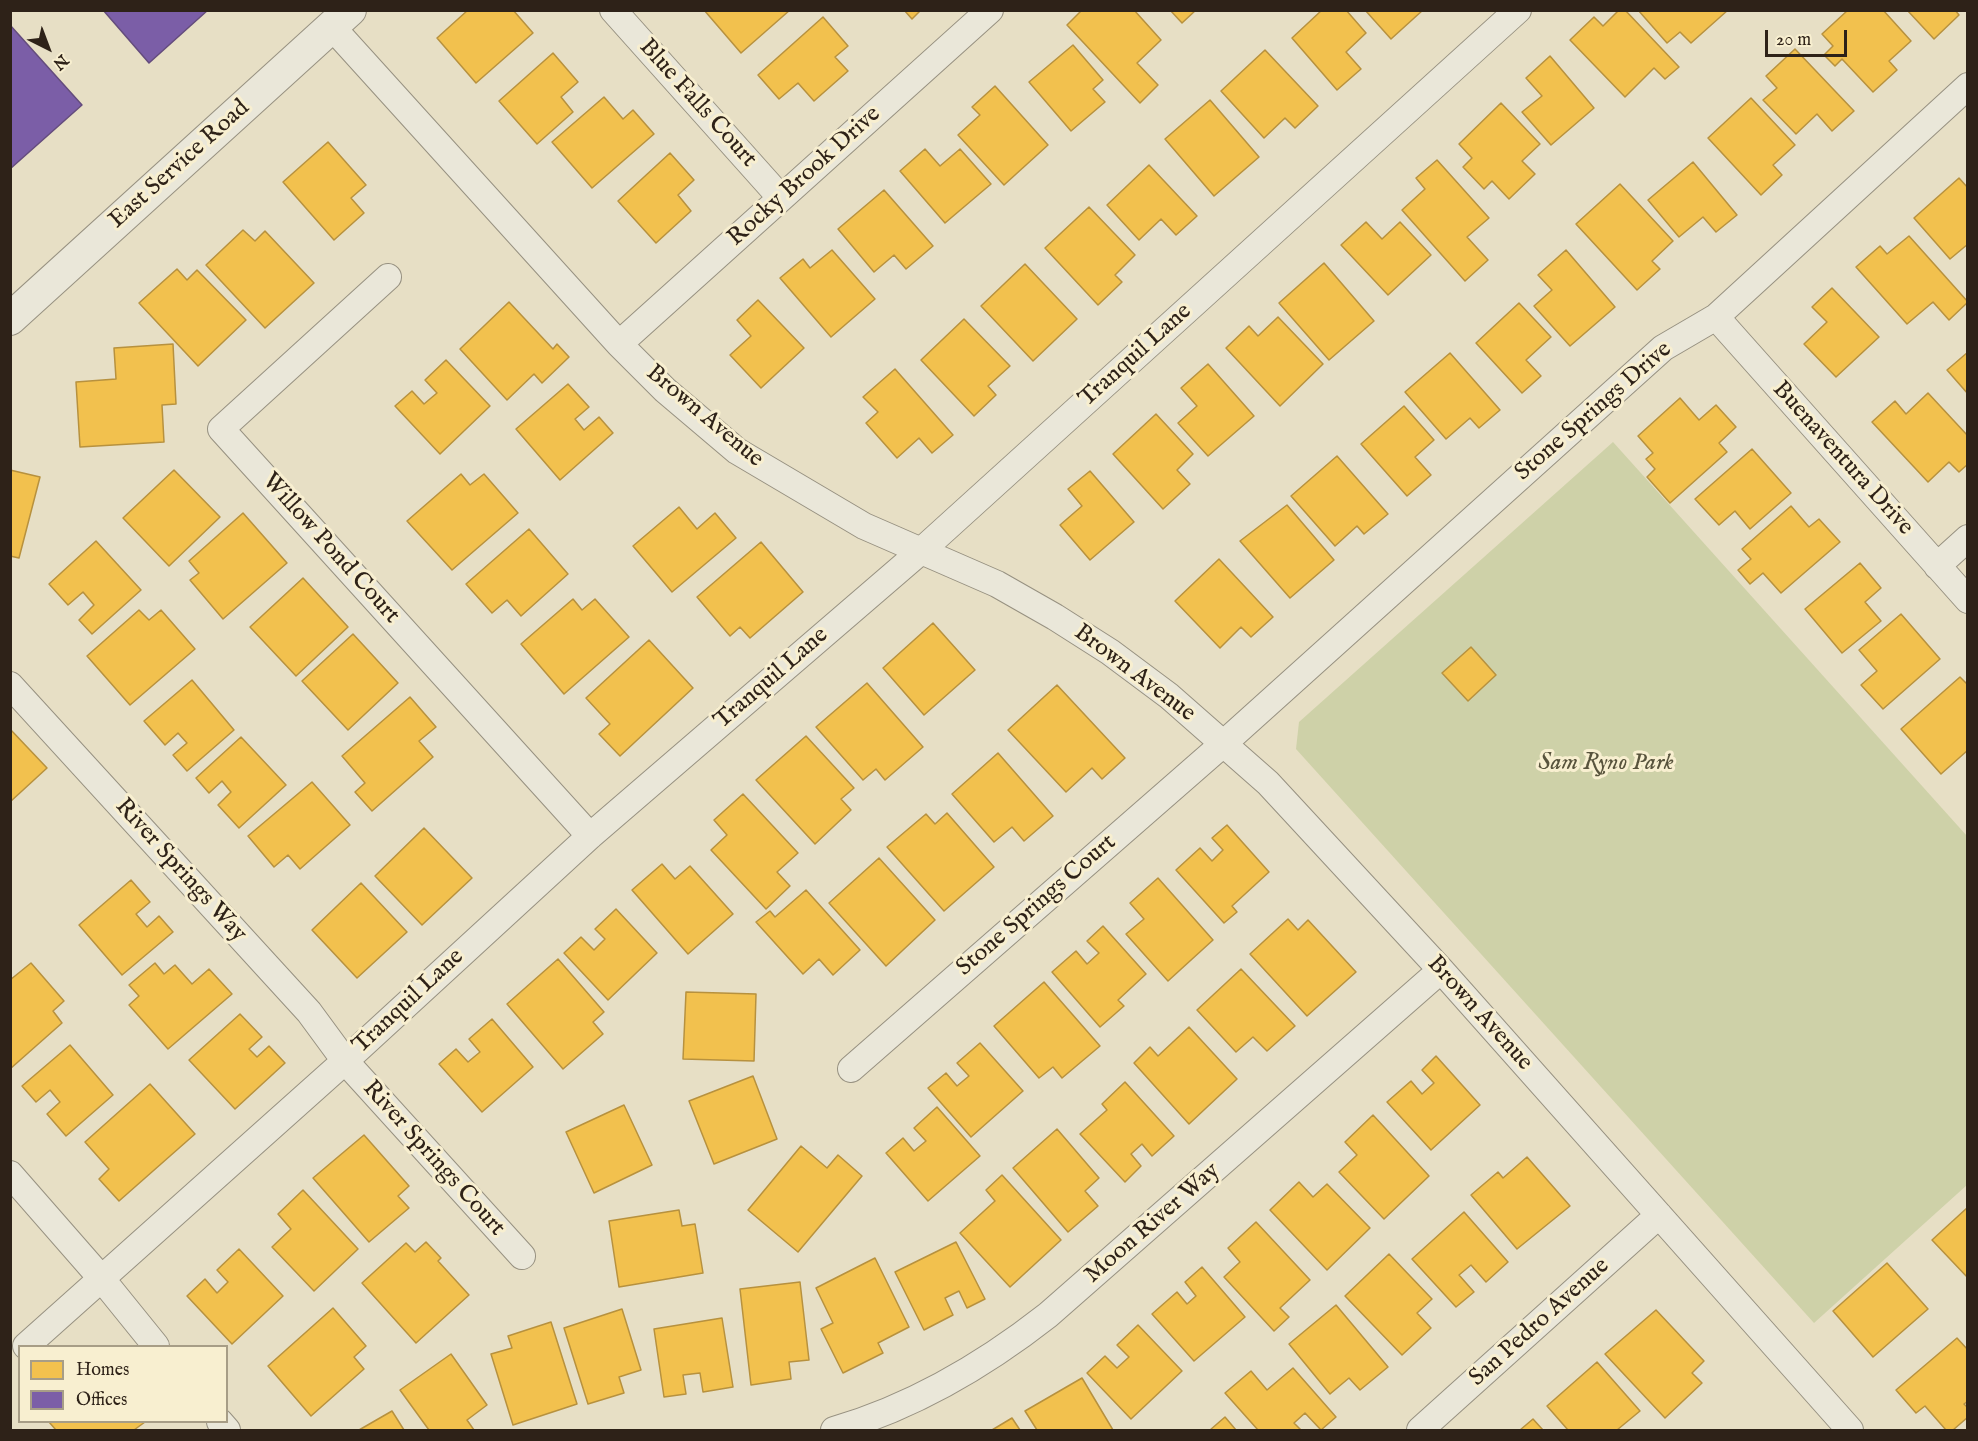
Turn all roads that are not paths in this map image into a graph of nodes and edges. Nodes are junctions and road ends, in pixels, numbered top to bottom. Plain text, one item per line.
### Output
1 (613, 10) edge
2 (990, 10) edge
3 (1518, 10) edge
4 (341, 19) edge
5 (1968, 86) edge
6 (781, 198) junction
7 (388, 277) dead end
8 (1716, 317) junction
9 (10, 319) edge
10 (619, 344) junction
11 (1968, 538) edge
12 (921, 551) junction
13 (1937, 566) junction
14 (1968, 600) edge
15 (10, 685) edge
16 (1223, 744) junction
17 (590, 836) junction
18 (1441, 970) junction
19 (345, 1062) junction
20 (851, 1069) dead end
21 (10, 1174) edge
22 (1659, 1215) junction
23 (522, 1256) dead end
24 (101, 1278) junction
25 (28, 1345) edge
26 (154, 1345) edge
27 (834, 1431) edge
28 (1420, 1431) edge
29 (1850, 1431) edge

1 - 6 street, Blue Falls Court
2 - 6 street, Rocky Brook Drive
3 - 12 street, Tranquil Lane
4 - 9 street, East Service Road
4 - 10 street, Brown Avenue
5 - 8 street, Stone Springs Drive
6 - 10 street, Rocky Brook Drive
7 - 17 street, Willow Pond Court
8 - 13 street, Buenaventura Drive
8 - 16 street, Stone Springs Drive
10 - 12 street, Brown Avenue
11 - 13 street
12 - 16 street, Brown Avenue
12 - 17 street, Tranquil Lane
13 - 14 street, Buenaventura Drive
15 - 19 street, River Springs Way
16 - 18 street, Brown Avenue
16 - 20 street, Stone Springs Court
17 - 19 street, Tranquil Lane
18 - 22 street, Brown Avenue
18 - 27 street, Moon River Way
19 - 23 street, River Springs Court
19 - 24 street, Tranquil Lane
21 - 24 street
22 - 28 street, San Pedro Avenue
22 - 29 street, Brown Avenue
24 - 25 street, Tranquil Lane
24 - 26 street

